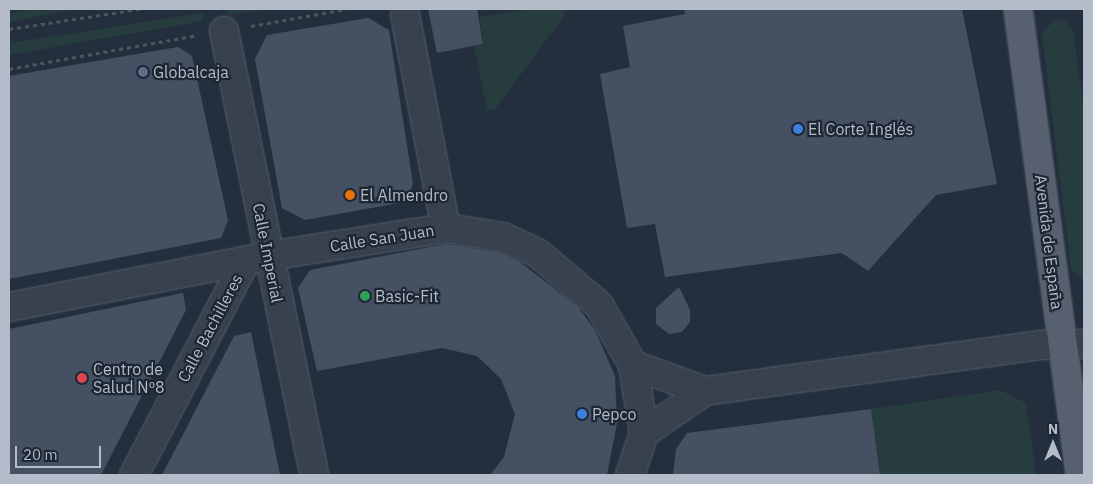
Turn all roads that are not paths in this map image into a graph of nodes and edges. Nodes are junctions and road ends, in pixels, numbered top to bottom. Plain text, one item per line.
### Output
1 (1018, 9) edge
2 (405, 14) dead end
3 (224, 31) road end
4 (446, 228) junction
5 (257, 258) junction
6 (9, 307) edge
7 (1077, 340) edge
8 (632, 365) junction
9 (705, 391) junction
10 (644, 433) junction
11 (134, 475) edge
12 (314, 475) edge
13 (630, 475) edge
14 (1080, 475) edge

1 - 7 main road, Avenida de España
2 - 4 street
3 - 5 street, Calle Imperial
4 - 5 street, Calle San Juan
4 - 8 street, Calle San Juan
5 - 6 street, Calle San Juan
5 - 11 street, Calle Bachilleres
5 - 12 street, Calle Imperial
7 - 9 street
7 - 14 main road, Avenida de España
8 - 9 street
8 - 10 street, Calle San Juan
9 - 10 street
10 - 13 street

